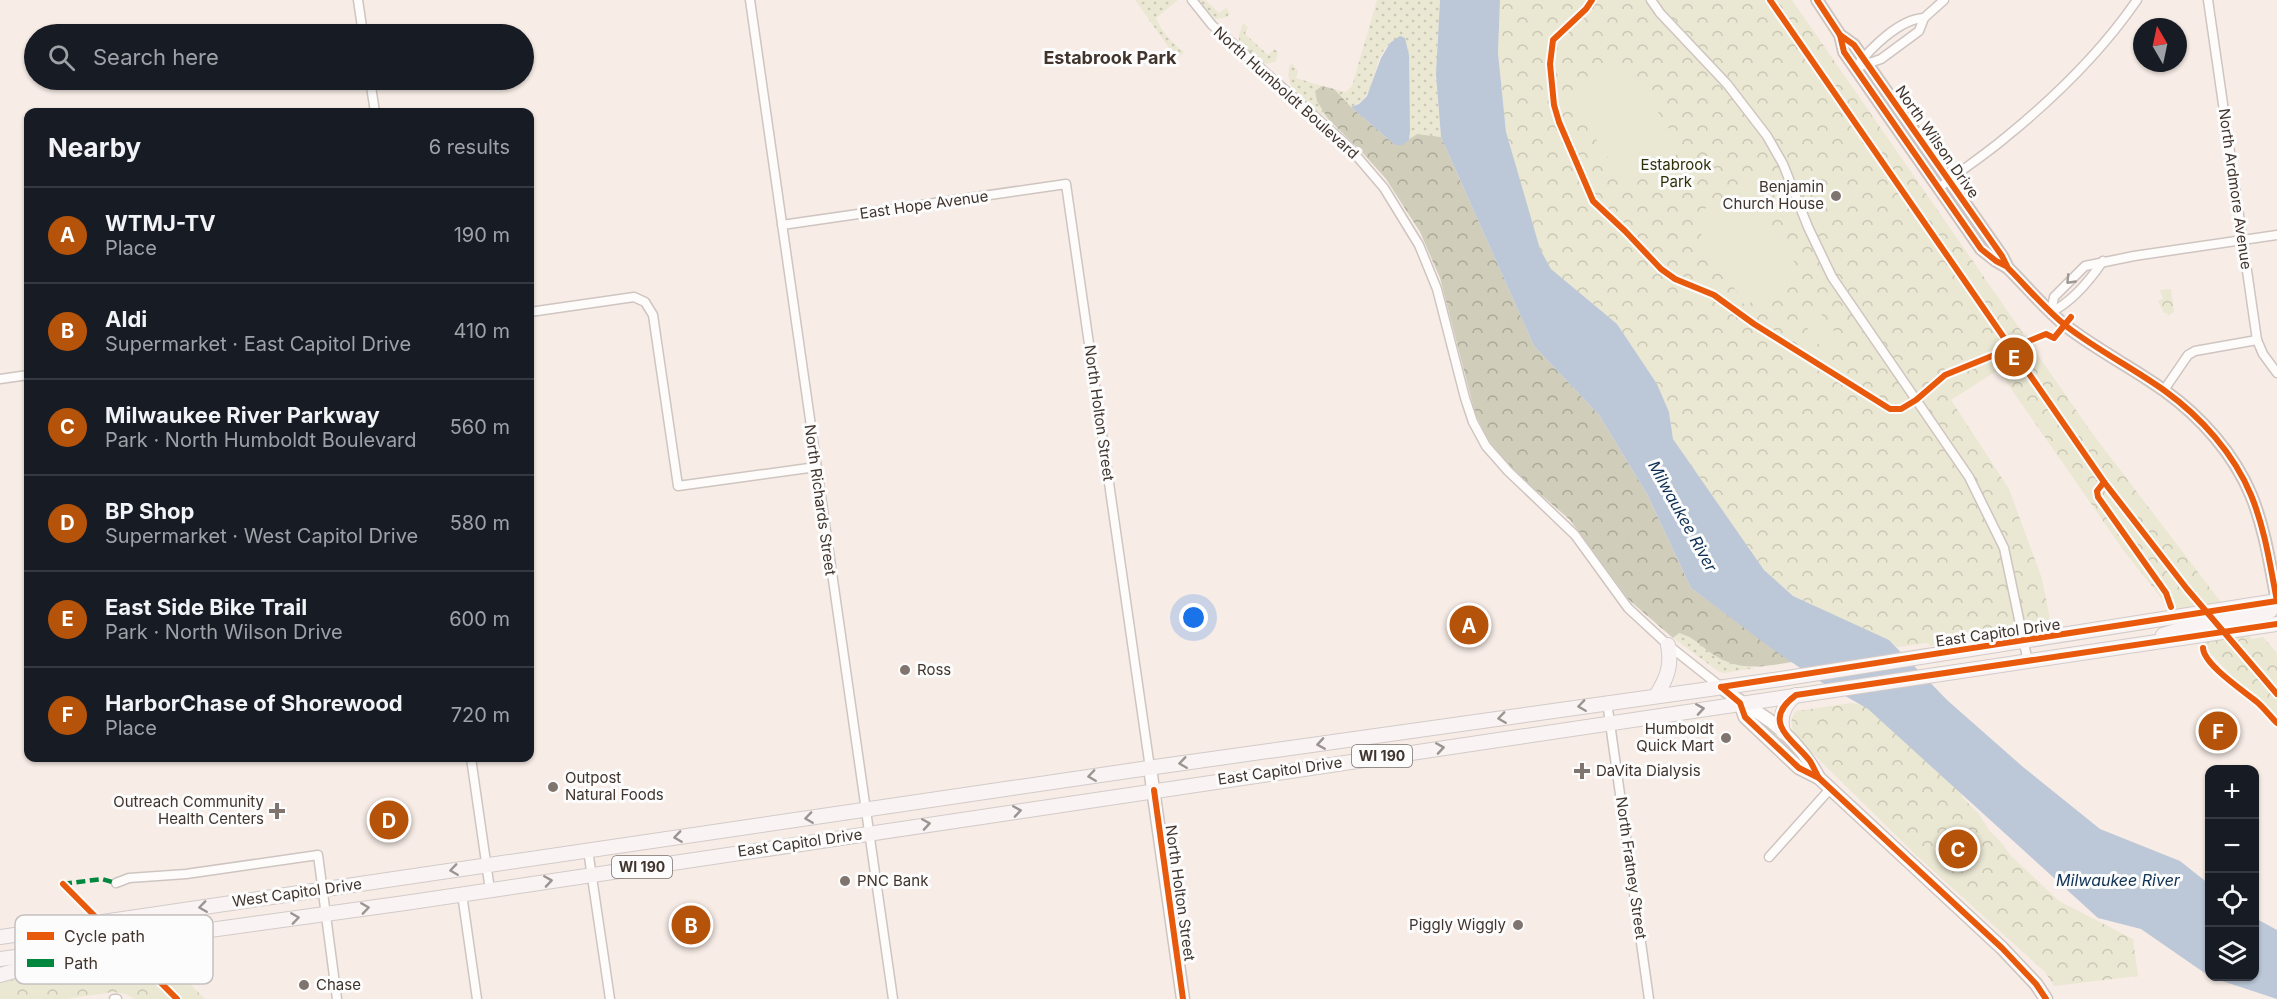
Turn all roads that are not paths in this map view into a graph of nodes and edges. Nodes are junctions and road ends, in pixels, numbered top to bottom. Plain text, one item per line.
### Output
1 (358, 0) edge
2 (750, 0) edge
3 (1192, 0) edge
4 (1651, 0) edge
5 (1817, 0) edge
6 (1944, 0) edge
7 (2137, 0) edge
8 (2208, 0) edge
9 (1924, 18) junction
10 (362, 24) edge
11 (1840, 35) junction
12 (1865, 61) junction
13 (1855, 68) junction
14 (372, 90) edge
15 (374, 108) edge
16 (1949, 180) junction
17 (1066, 184) joint
18 (1940, 188) junction
19 (782, 225) junction
20 (2277, 235) edge
21 (2242, 240) junction
22 (2103, 261) junction
23 (2008, 268) junction
24 (534, 311) edge
25 (2051, 312) junction
26 (2257, 340) junction
27 (2277, 373) edge
28 (24, 376) edge
29 (0, 379) edge
30 (2164, 390) junction
31 (816, 467) junction
32 (2277, 601) edge
33 (2174, 618) junction
34 (2277, 624) edge
35 (2024, 641) junction
36 (1668, 645) junction
37 (2132, 646) junction
38 (2028, 662) junction
39 (1722, 687) junction
40 (1796, 695) junction
41 (1656, 696) junction
42 (1607, 702) junction
43 (1740, 703) junction
44 (1610, 722) junction
45 (1783, 732) junction
46 (472, 762) edge
47 (1150, 768) junction
48 (1819, 778) junction
49 (1830, 789) junction
50 (1154, 790) junction
51 (865, 810) junction
52 (868, 833) junction
53 (588, 850) junction
54 (1769, 857) dead end
55 (487, 865) junction
56 (592, 874) junction
57 (116, 883) dead end
58 (323, 889) junction
59 (490, 890) junction
60 (462, 894) junction
61 (325, 914) junction
62 (147, 915) edge
63 (0, 927) edge
64 (15, 927) edge
65 (213, 930) edge
66 (15, 935) edge
67 (0, 937) edge
68 (15, 957) edge
69 (0, 959) edge
70 (15, 971) edge
71 (0, 975) edge
72 (337, 999) edge
73 (477, 999) edge
74 (610, 999) edge
75 (892, 999) edge
76 (1183, 999) edge
77 (1650, 999) edge
78 (2046, 999) edge

1 - 10 street
2 - 19 street, North Richards Street
3 - 36 street, North Humboldt Boulevard
4 - 35 street
5 - 11 street, North Wilson Drive
6 - 9 street
7 - 16 street
8 - 21 street, North Ardmore Avenue
9 - 12 street
9 - 12 street
11 - 12 street, North Wilson Drive
11 - 13 street, North Wilson Drive
12 - 13 street
12 - 16 street, North Wilson Drive
13 - 18 street, North Wilson Drive
14 - 15 street
16 - 18 street
16 - 23 street, North Wilson Drive
17 - 19 street, East Hope Avenue
17 - 47 street, North Holton Street
18 - 23 street, North Wilson Drive
19 - 31 street, North Richards Street
20 - 21 street
21 - 22 street
21 - 26 street, North Ardmore Avenue
22 - 25 street
22 -> 25 street
23 - 25 street, North Wilson Drive
24 - 31 street
25 - 30 street, North Wilson Drive
26 - 27 street, North Ardmore Avenue
26 - 30 street
28 - 29 street
30 - 32 street, North Wilson Drive
31 - 51 street, North Richards Street
32 - 33 main road, East Capitol Drive / WI 190
32 - 37 main road
33 - 35 main road, East Capitol Drive / WI 190
33 - 37 main road
34 - 37 main road, East Capitol Drive / WI 190
35 - 38 street
35 - 39 main road, East Capitol Drive / WI 190
36 - 39 street, North Humboldt Boulevard
36 - 41 main road
37 - 38 main road, East Capitol Drive / WI 190
38 - 40 main road, East Capitol Drive / WI 190
39 - 41 main road, East Capitol Drive / WI 190
39 - 43 main road, North Humboldt Boulevard
40 - 43 main road, East Capitol Drive / WI 190
40 - 45 main road
41 - 42 main road, East Capitol Drive / WI 190
42 - 44 street, North Fratney Street
42 -> 47 main road, East Capitol Drive / WI 190
44 -> 43 main road, East Capitol Drive / WI 190
43 - 45 main road, North Humboldt Boulevard
43 - 48 main road, North Humboldt Boulevard
50 -> 44 main road, East Capitol Drive / WI 190
44 - 77 street, North Fratney Street
45 - 48 main road, North Humboldt Boulevard
46 - 55 street
47 - 50 main road, North Holton Street
47 -> 51 main road, East Capitol Drive / WI 190
48 - 49 main road, North Humboldt Boulevard
49 - 54 street
49 - 78 main road, North Humboldt Boulevard
52 -> 50 main road, East Capitol Drive / WI 190
50 - 76 main road, North Holton Street
51 - 52 street, North Richards Street
51 -> 53 main road, East Capitol Drive / WI 190
52 - 56 main road, East Capitol Drive / WI 190
52 - 75 street, North Richards Street
53 - 55 main road, East Capitol Drive / WI 190
53 - 56 street
55 -> 58 main road, West Capitol Drive / WI 190
55 - 59 street
59 -> 56 main road, East Capitol Drive / WI 190
56 - 74 street
57 - 58 street
58 - 61 street
58 -> 62 main road, West Capitol Drive / WI 190
59 - 60 main road, East Capitol Drive / WI 190
61 -> 60 main road, West Capitol Drive / WI 190
60 - 73 street
65 -> 61 main road, West Capitol Drive / WI 190
61 - 72 street
63 - 64 main road
66 - 67 main road, West Capitol Drive / WI 190
68 - 69 main road, West Capitol Drive / WI 190
70 - 71 main road

